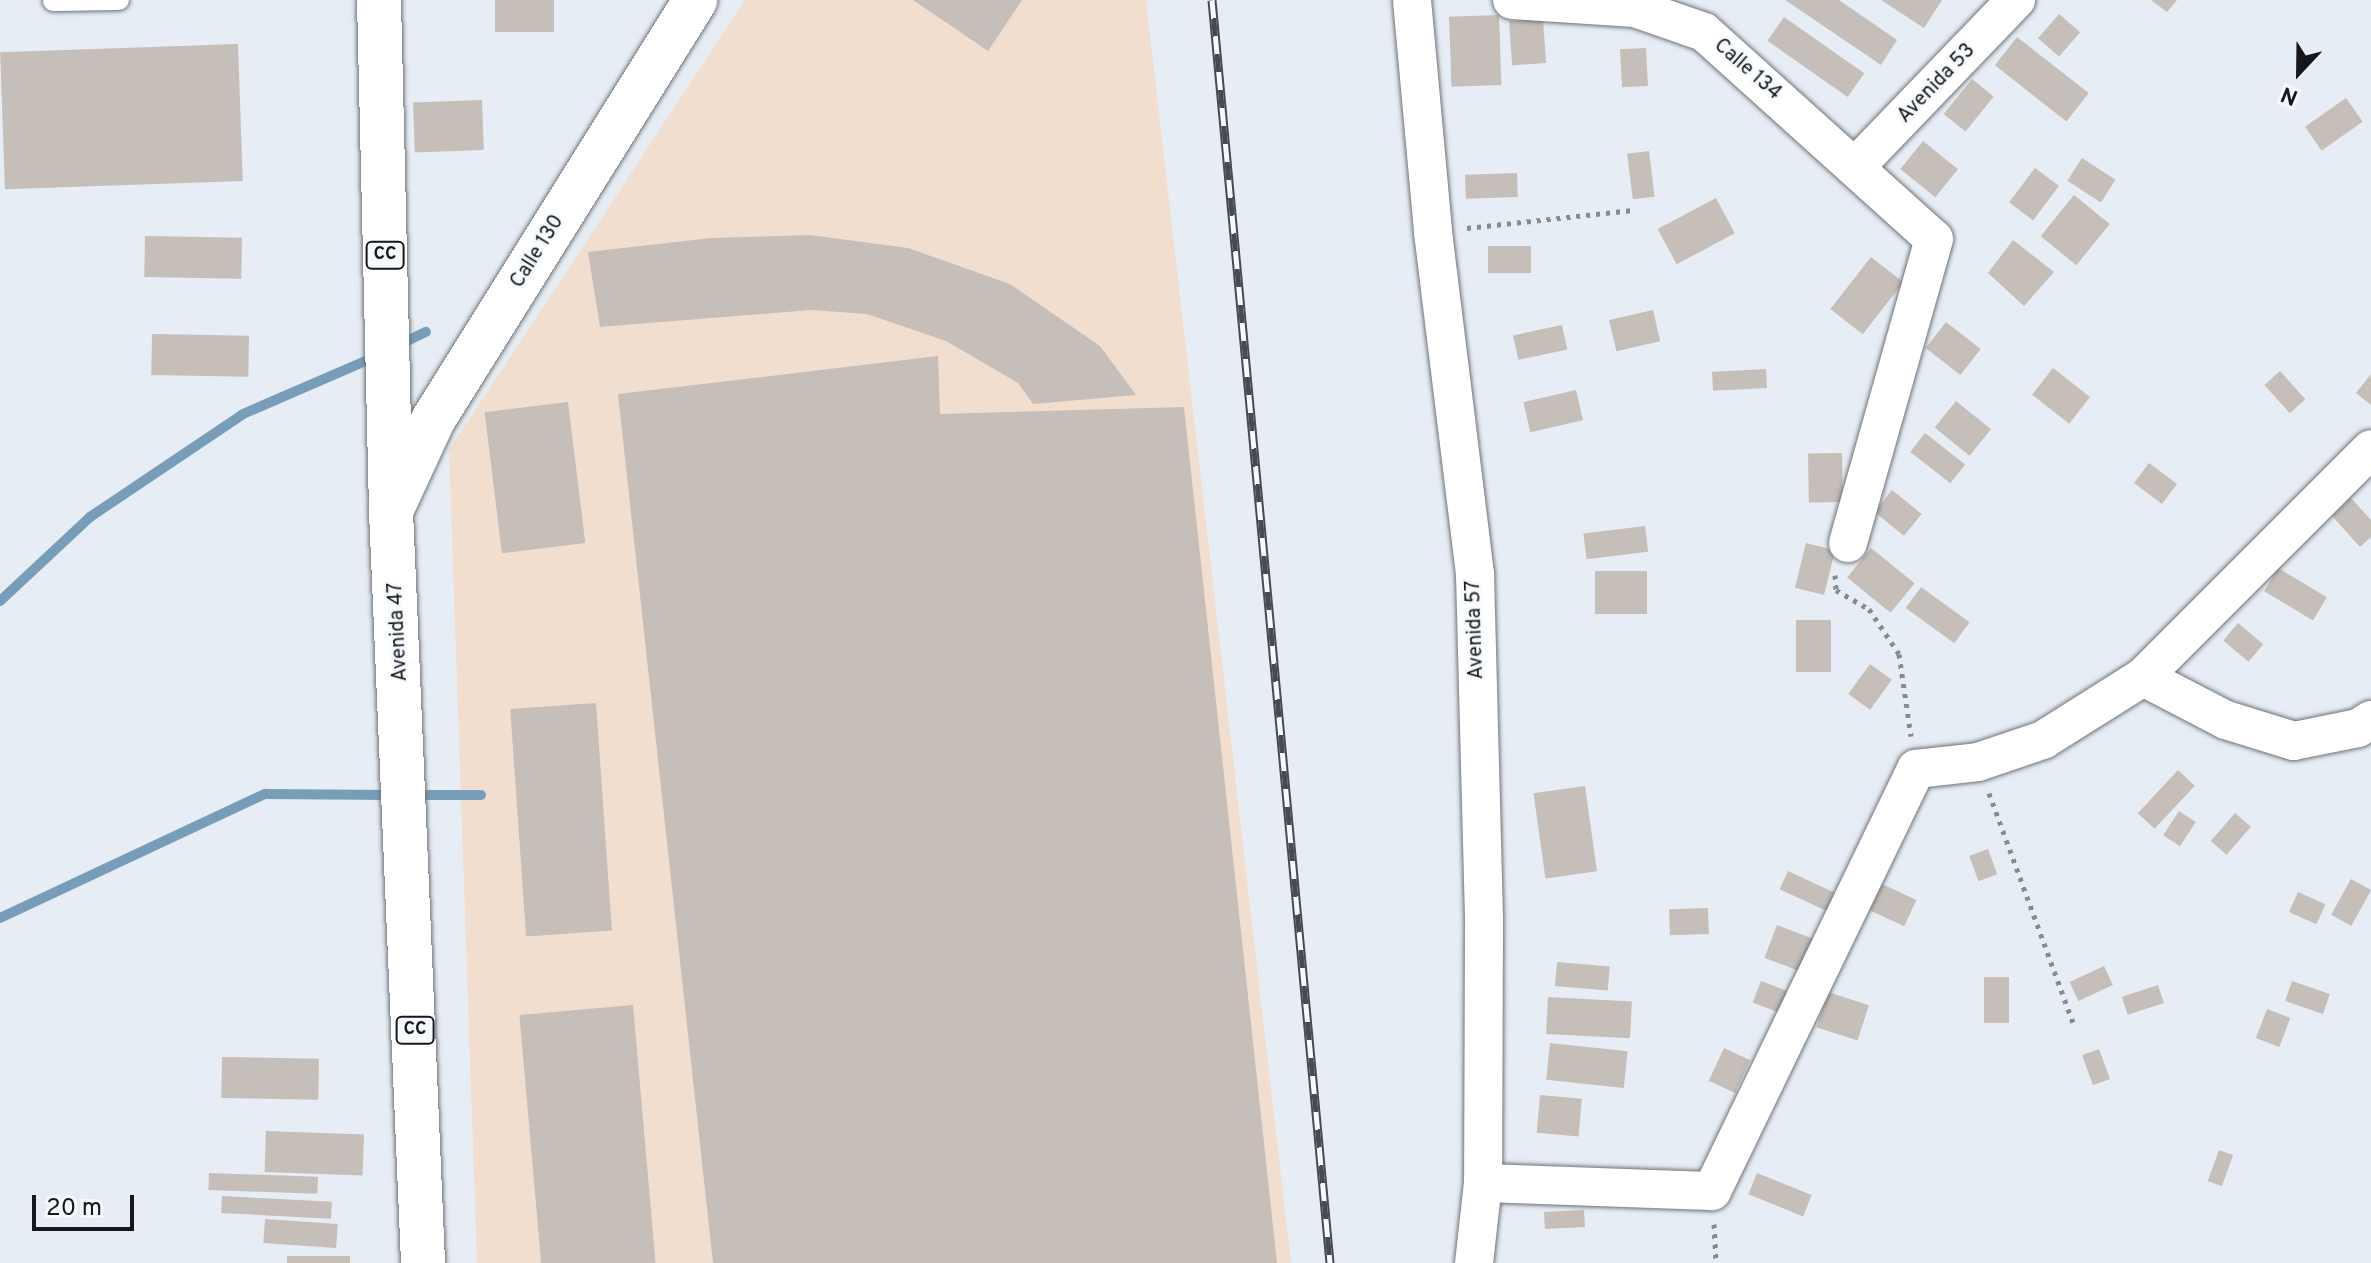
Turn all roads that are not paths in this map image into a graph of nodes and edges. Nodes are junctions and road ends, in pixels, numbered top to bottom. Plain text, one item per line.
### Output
1 (119, 0) edge
2 (379, 0) edge
3 (695, 0) edge
4 (1412, 0) edge
5 (1512, 0) edge
6 (2016, 0) edge
7 (53, 1) edge
8 (1856, 166) junction
9 (2371, 449) edge
10 (391, 511) junction
11 (1848, 543) road end
12 (2143, 677) junction
13 (2371, 720) edge
14 (1483, 1183) junction
15 (423, 1263) edge
16 (1474, 1263) edge

1 - 7 lane
2 - 10 main road, Avenida 47 / CC
3 - 10 main road, Calle 130
4 - 14 street, Avenida 57
5 - 8 street, Calle 134
6 - 8 street, Avenida 53
8 - 11 street, Calle 134
9 - 12 street
10 - 15 main road, Avenida 47 / CC
12 - 13 street
12 - 14 street
14 - 16 street, Avenida 57

